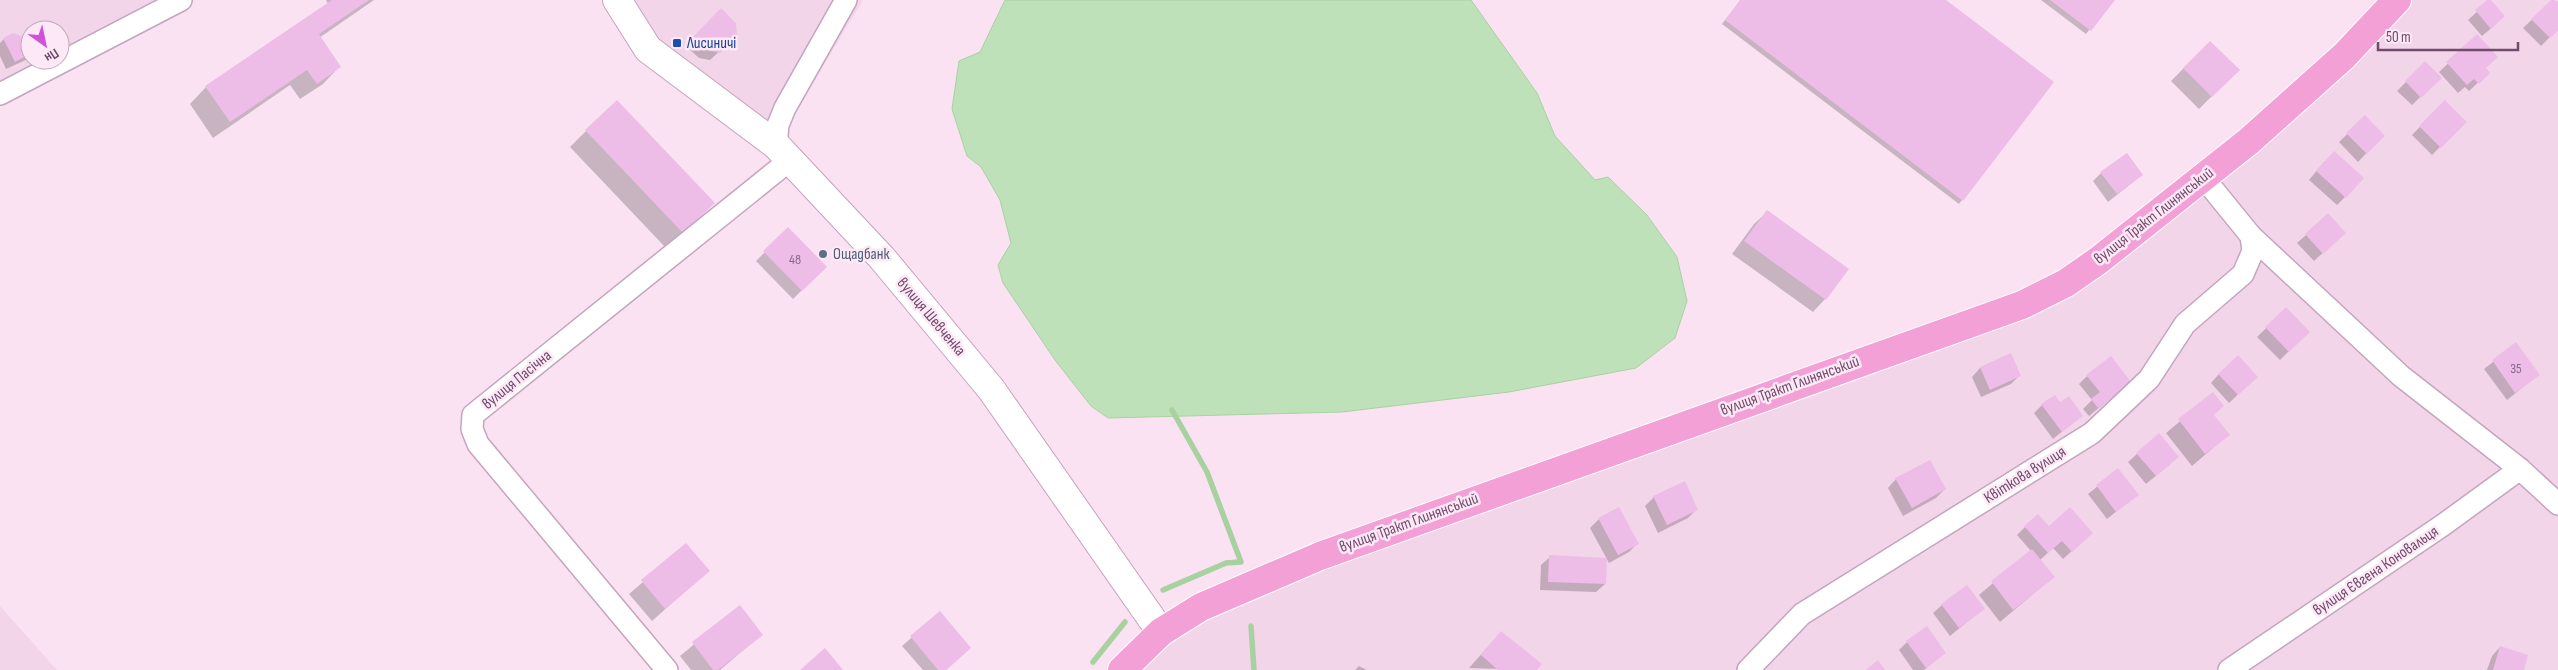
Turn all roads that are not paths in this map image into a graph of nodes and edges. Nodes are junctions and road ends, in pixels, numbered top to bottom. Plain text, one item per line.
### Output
1 (181, 0) edge
2 (616, 0) edge
3 (846, 0) edge
4 (2397, 0) edge
5 (0, 94) edge
6 (784, 152) junction
7 (2203, 177) junction
8 (2251, 236) junction
9 (2520, 468) junction
10 (2558, 504) edge
11 (1161, 632) junction
12 (667, 670) edge
13 (1122, 670) edge
14 (1748, 670) edge
15 (2229, 670) edge

1 - 5 street
2 - 6 main road, вулиця Шевченка
3 - 6 street
4 - 7 main road, вулиця Тракт Глинянський
6 - 11 main road, вулиця Шевченка
6 - 12 street, вулиця Пасічна
7 - 8 street
7 - 11 main road, вулиця Тракт Глинянський
8 - 9 street
8 - 14 street, Квіткова вулиця
9 - 10 street
9 - 15 street, вулиця Євгена Коновальця
11 - 13 main road, вулиця Тракт Глинянський

